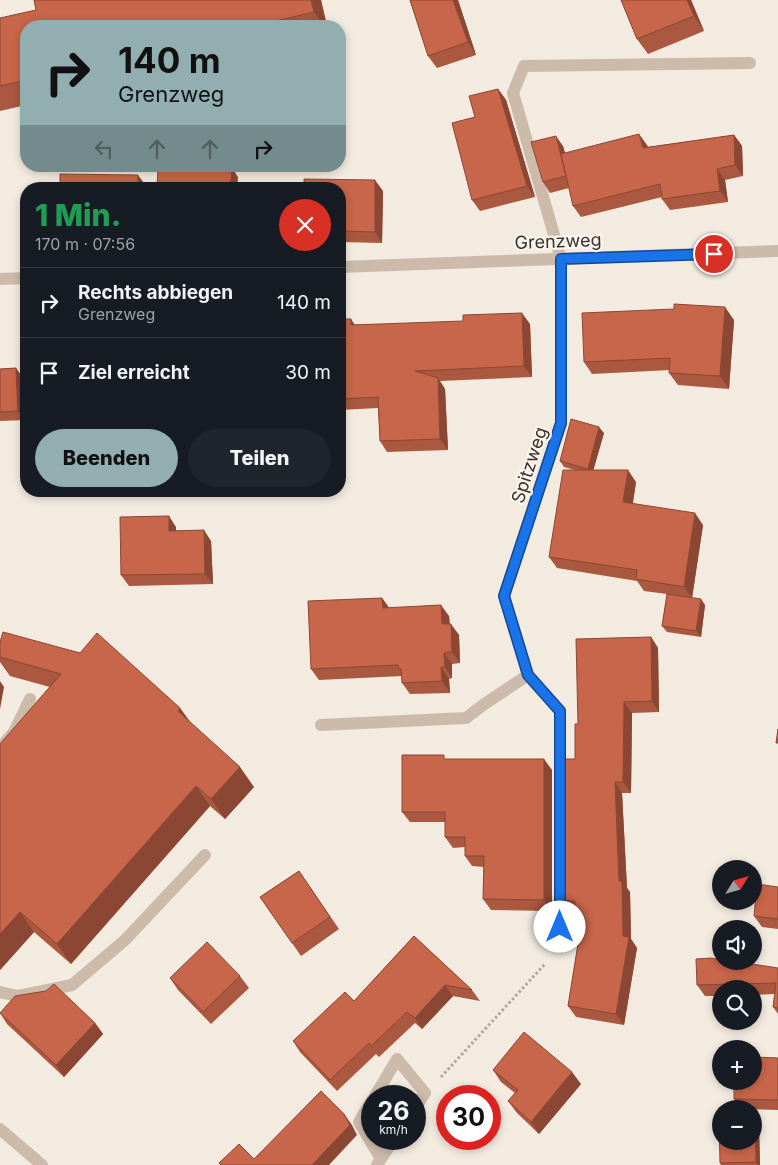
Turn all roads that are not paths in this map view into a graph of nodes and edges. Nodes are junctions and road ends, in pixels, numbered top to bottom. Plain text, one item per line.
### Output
1 (750, 63) dead end
2 (778, 251) edge
3 (561, 259) junction
4 (346, 267) edge
5 (20, 278) edge
6 (0, 279) edge
7 (528, 675) junction
8 (30, 699) dead end
9 (321, 725) dead end
10 (0, 748) edge
11 (205, 855) dead end
12 (560, 947) road end
13 (0, 992) edge
14 (382, 1085) edge
15 (418, 1085) edge
16 (0, 1129) edge
17 (373, 1150) edge
18 (387, 1150) edge
19 (379, 1162) edge
20 (42, 1165) edge

1 - 3 street, Spitzweg
2 - 3 street, Grenzweg
3 - 4 street, Grenzweg
3 - 7 street, Spitzweg
5 - 6 street
7 - 9 street
7 - 12 street, Spitzweg
8 - 10 street
11 - 13 street
14 - 15 street
16 - 20 street
17 - 19 street
18 - 19 street

